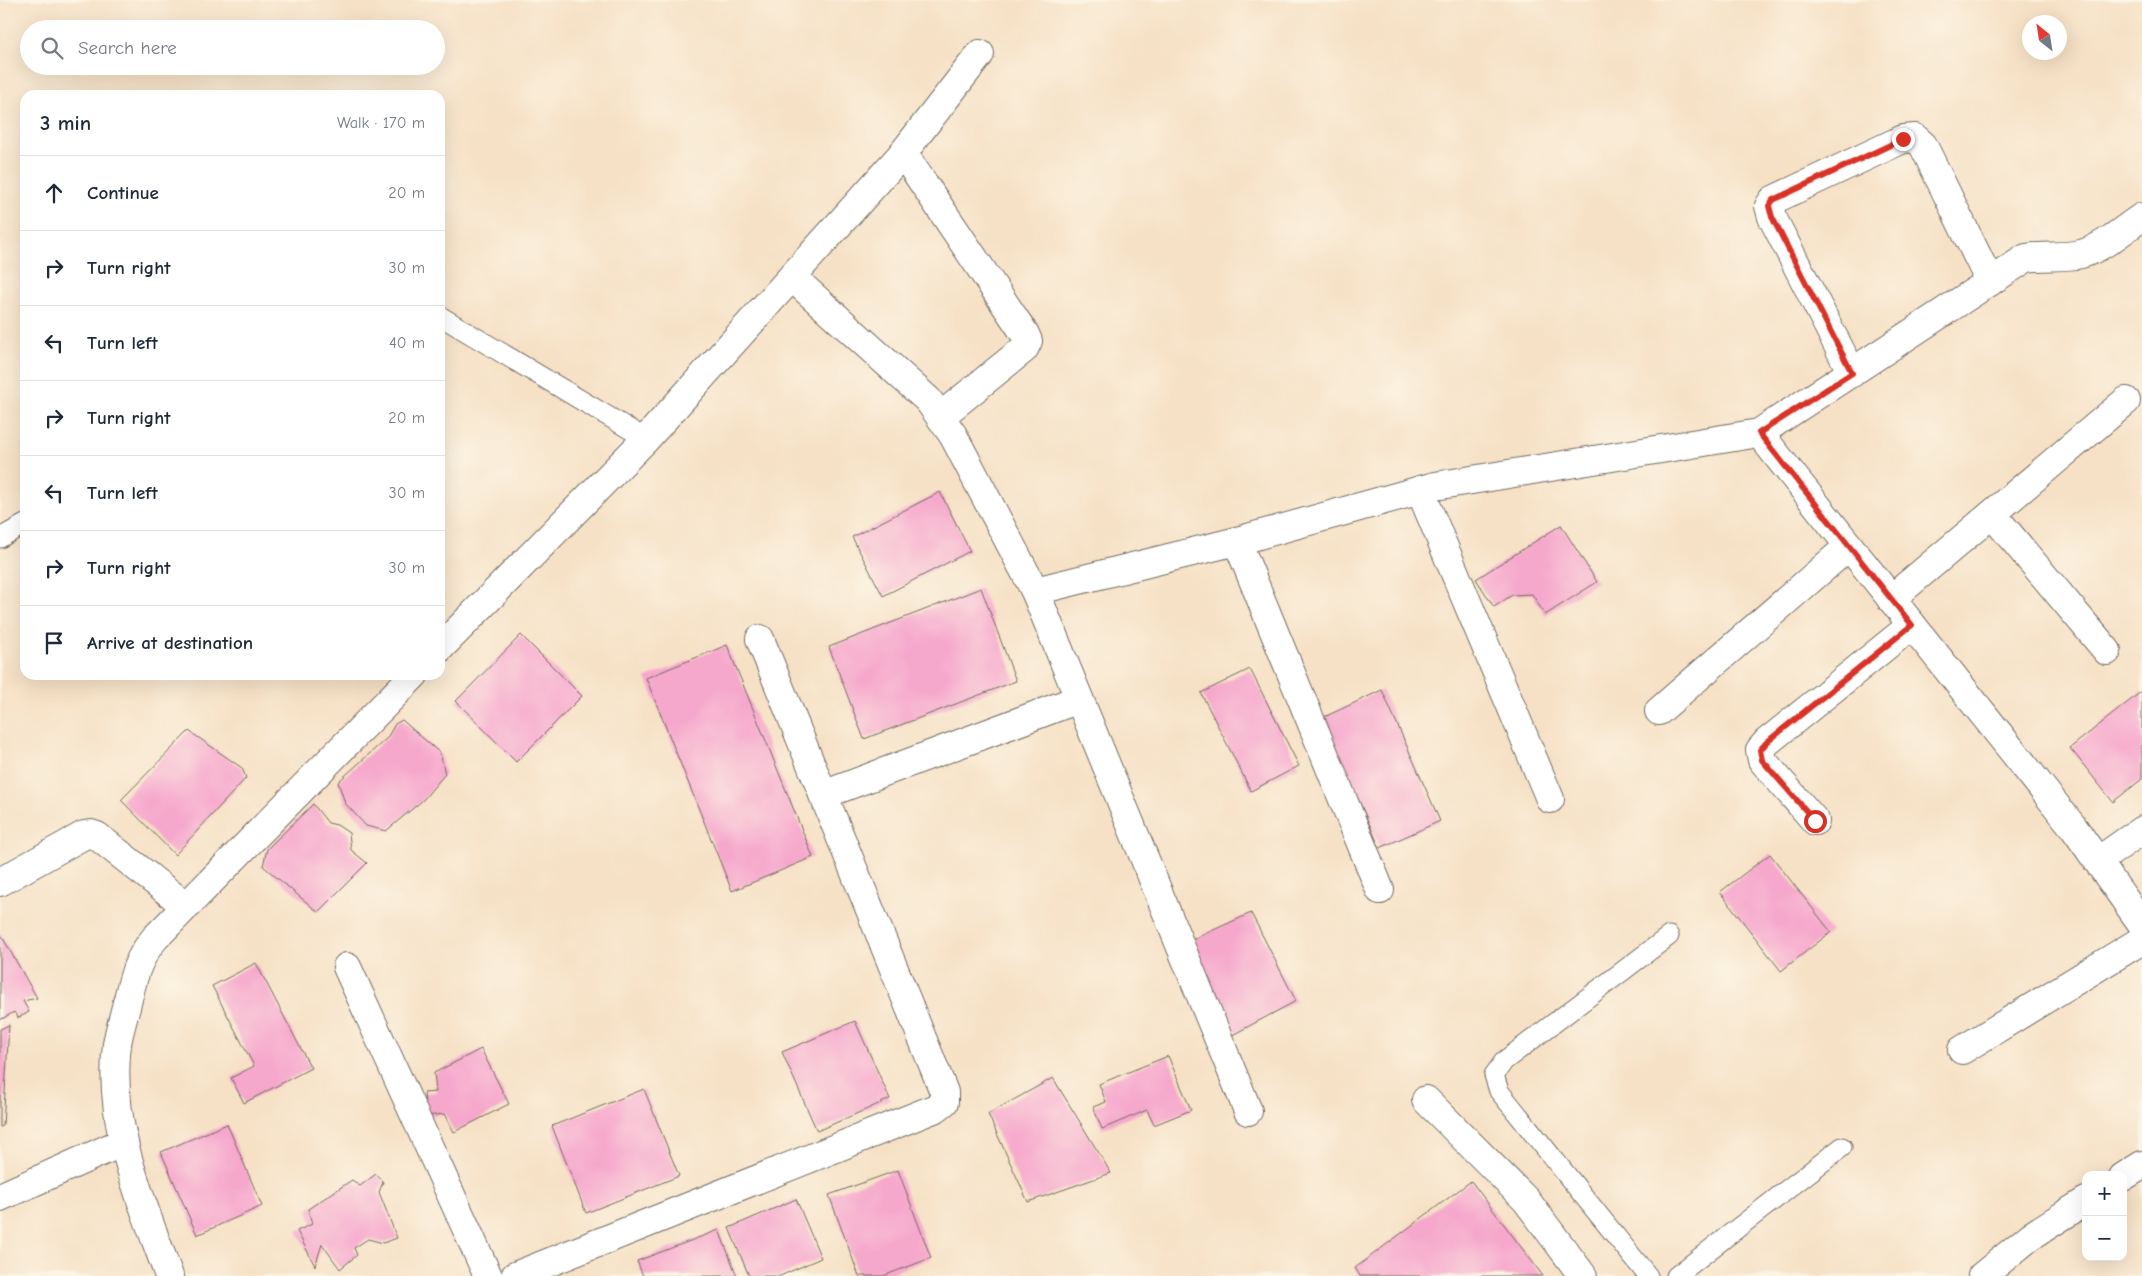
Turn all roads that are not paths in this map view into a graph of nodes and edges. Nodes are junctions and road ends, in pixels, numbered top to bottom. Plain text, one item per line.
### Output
1 (980, 54) dead end
2 (903, 153) junction
3 (2142, 217) edge
4 (792, 278) junction
5 (1990, 282) junction
6 (445, 319) edge
7 (1852, 373) junction
8 (2126, 401) dead end
9 (941, 416) junction
10 (1759, 433) junction
11 (646, 439) junction
12 (1420, 490) junction
13 (1992, 514) junction
14 (20, 527) edge
15 (0, 538) edge
16 (1237, 541) junction
17 (1849, 546) junction
18 (1035, 591) junction
19 (1891, 599) junction
20 (1912, 625) junction
21 (760, 638) dead end
22 (445, 643) edge
23 (2107, 651) dead end
24 (409, 680) edge
25 (1079, 700) junction
26 (1658, 711) dead end
27 (823, 795) junction
28 (1550, 799) dead end
29 (1815, 821) dead end
30 (2142, 830) edge
31 (2098, 861) junction
32 (0, 882) edge
33 (1380, 890) dead end
34 (186, 906) junction
35 (2142, 924) edge
36 (1669, 936) dead end
37 (2142, 940) edge
38 (347, 967) dead end
39 (1962, 1050) dead end
40 (1426, 1100) dead end
41 (1248, 1111) dead end
42 (122, 1142) junction
43 (1842, 1147) dead end
44 (2142, 1165) edge
45 (2127, 1174) edge
46 (0, 1197) edge
47 (2082, 1204) edge
48 (169, 1276) edge
49 (488, 1276) edge
50 (515, 1276) edge
51 (1583, 1276) edge
52 (1648, 1276) edge
53 (1676, 1276) edge
54 (1982, 1276) edge

1 - 2 street
2 - 4 street
2 - 9 street
3 - 5 street
4 - 9 street
4 - 11 street
5 - 7 street
5 - 7 street
6 - 11 lane
7 - 10 street
8 - 13 street
9 - 18 street
10 - 12 street
10 - 17 street
11 - 22 street
12 - 16 street
12 - 28 street
13 - 19 street
13 - 23 street
14 - 15 lane
16 - 18 street
16 - 33 street
17 - 19 street
17 - 26 street
18 - 25 street
19 - 20 street
20 - 29 street
20 - 31 street
21 - 27 street
24 - 34 street
25 - 27 street
25 - 41 street
27 - 50 street
30 - 31 street
31 - 35 street
32 - 34 street
34 - 42 street
36 - 52 lane
37 - 39 street
38 - 49 street
40 - 51 street
42 - 46 street
42 - 48 street
43 - 53 lane
44 - 45 street
47 - 54 street

